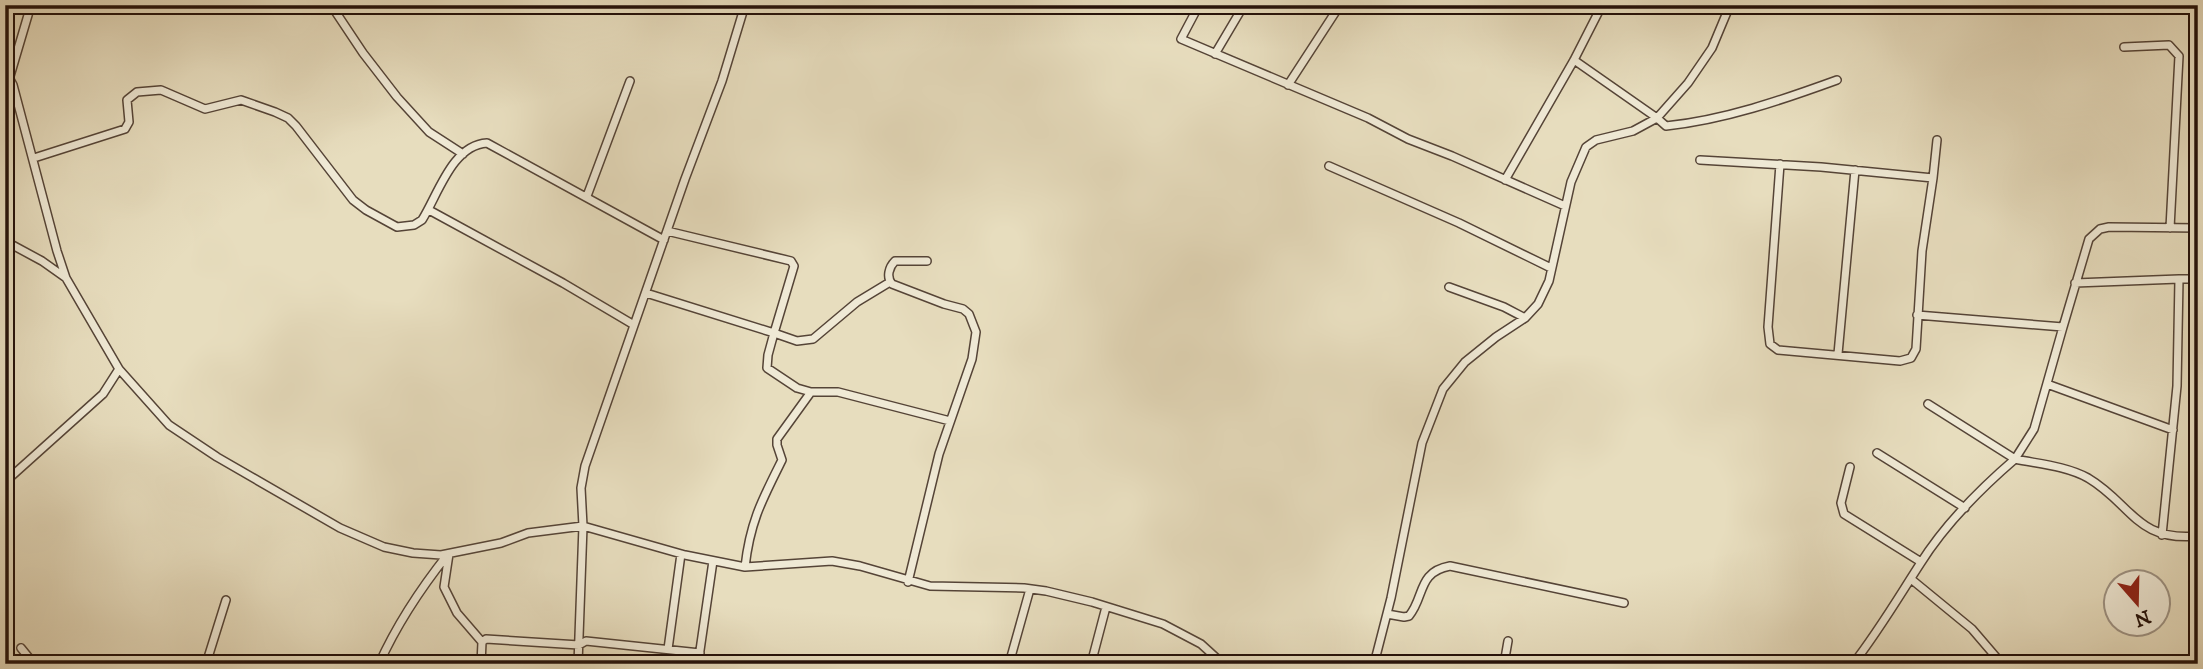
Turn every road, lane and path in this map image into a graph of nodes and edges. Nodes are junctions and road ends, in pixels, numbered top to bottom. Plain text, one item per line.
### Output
1 (31, 5) edge
2 (331, 5) edge
3 (745, 5) edge
4 (1199, 5) edge
5 (1244, 5) edge
6 (1340, 5) edge
7 (1585, 5) edge
8 (1730, 5) edge
9 (2124, 47) dead end
10 (1215, 54) junction
11 (1574, 60) junction
12 (8, 73) edge
13 (1837, 80) dead end
14 (630, 81) dead end
15 (1288, 85) junction
16 (1657, 118) junction
17 (1937, 140) dead end
18 (463, 154) junction
19 (34, 158) junction
20 (1700, 160) dead end
21 (1780, 164) junction
22 (1329, 166) dead end
23 (1855, 170) junction
24 (1933, 178) junction
25 (1505, 180) junction
26 (587, 196) junction
27 (1566, 206) junction
28 (429, 210) junction
29 (2171, 228) junction
30 (2198, 228) edge
31 (667, 231) junction
32 (664, 240) junction
33 (5, 241) edge
34 (927, 261) dead end
35 (1551, 268) junction
36 (66, 278) junction
37 (2179, 279) junction
38 (2198, 279) edge
39 (890, 282) junction
40 (2075, 283) junction
41 (1449, 288) dead end
42 (646, 293) junction
43 (1917, 315) junction
44 (1525, 318) junction
45 (634, 325) junction
46 (2063, 327) junction
47 (774, 333) junction
48 (1838, 354) junction
49 (119, 369) junction
50 (2047, 384) junction
51 (811, 392) junction
52 (1928, 404) dead end
53 (950, 421) junction
54 (2173, 430) junction
55 (1877, 453) dead end
56 (2015, 459) junction
57 (1850, 467) dead end
58 (5, 482) edge
59 (1965, 508) junction
60 (583, 526) junction
61 (2162, 535) junction
62 (2198, 536) edge
63 (449, 554) junction
64 (681, 554) junction
65 (713, 561) junction
66 (1921, 562) junction
67 (745, 567) junction
68 (1911, 579) junction
69 (908, 582) junction
70 (1030, 589) junction
71 (226, 600) dead end
72 (1624, 603) dead end
73 (1106, 607) junction
74 (1387, 614) junction
75 (1508, 641) dead end
76 (482, 642) junction
77 (579, 645) junction
78 (21, 648) dead end
79 (668, 649) junction
80 (700, 653) junction
81 (34, 664) edge
82 (206, 664) edge
83 (379, 664) edge
84 (481, 664) edge
85 (578, 664) edge
86 (698, 664) edge
87 (1009, 664) edge
88 (1091, 664) edge
89 (1223, 664) edge
90 (1374, 664) edge
91 (1504, 664) edge
92 (1853, 664) edge
93 (2002, 664) edge

1 - 12 street
2 - 18 street
3 - 31 street
4 - 10 street
5 - 10 street
6 - 15 street
7 - 11 street
8 - 16 street
9 - 29 street
10 - 15 street
11 - 16 street
11 - 25 street
12 - 19 street
13 - 16 street
14 - 26 street
15 - 25 street
16 - 27 street
17 - 24 street
18 - 26 street
18 - 28 street
19 - 28 street
19 - 36 street
20 - 21 street
21 - 23 street
21 - 48 street
22 - 35 street
23 - 24 street
23 - 48 street
24 - 43 street
25 - 27 street
26 - 32 street
27 - 35 street
28 - 45 street
29 - 30 street
29 - 40 street
31 - 32 street
31 - 47 street
32 - 42 street
33 - 36 street
34 - 39 street
35 - 44 street
36 - 49 street
37 - 38 street
37 - 40 street
37 - 54 street
39 - 47 street
39 - 53 street
40 - 46 street
41 - 44 street
42 - 45 street
42 - 47 street
43 - 46 street
43 - 48 street
44 - 74 street
45 - 60 street
46 - 50 street
47 - 51 street
49 - 58 street
49 - 63 street
50 - 54 street
50 - 56 street
51 - 53 street
51 - 67 street
52 - 56 street
53 - 69 street
54 - 61 street
55 - 59 street
56 - 59 street
56 - 61 street
57 - 66 street
59 - 66 street
60 - 63 street
60 - 64 street
60 - 77 street
61 - 62 street
63 - 76 street
63 - 83 street
64 - 65 street
64 - 79 street
65 - 67 street
65 - 80 street
66 - 68 street
67 - 69 street
68 - 92 street
68 - 93 street
69 - 70 street
70 - 73 street
70 - 87 street
71 - 82 street
72 - 74 street
73 - 88 street
73 - 89 street
74 - 90 street
75 - 91 street
76 - 77 street
76 - 84 street
77 - 79 street
77 - 85 street
78 - 81 street
79 - 80 street
80 - 86 street

